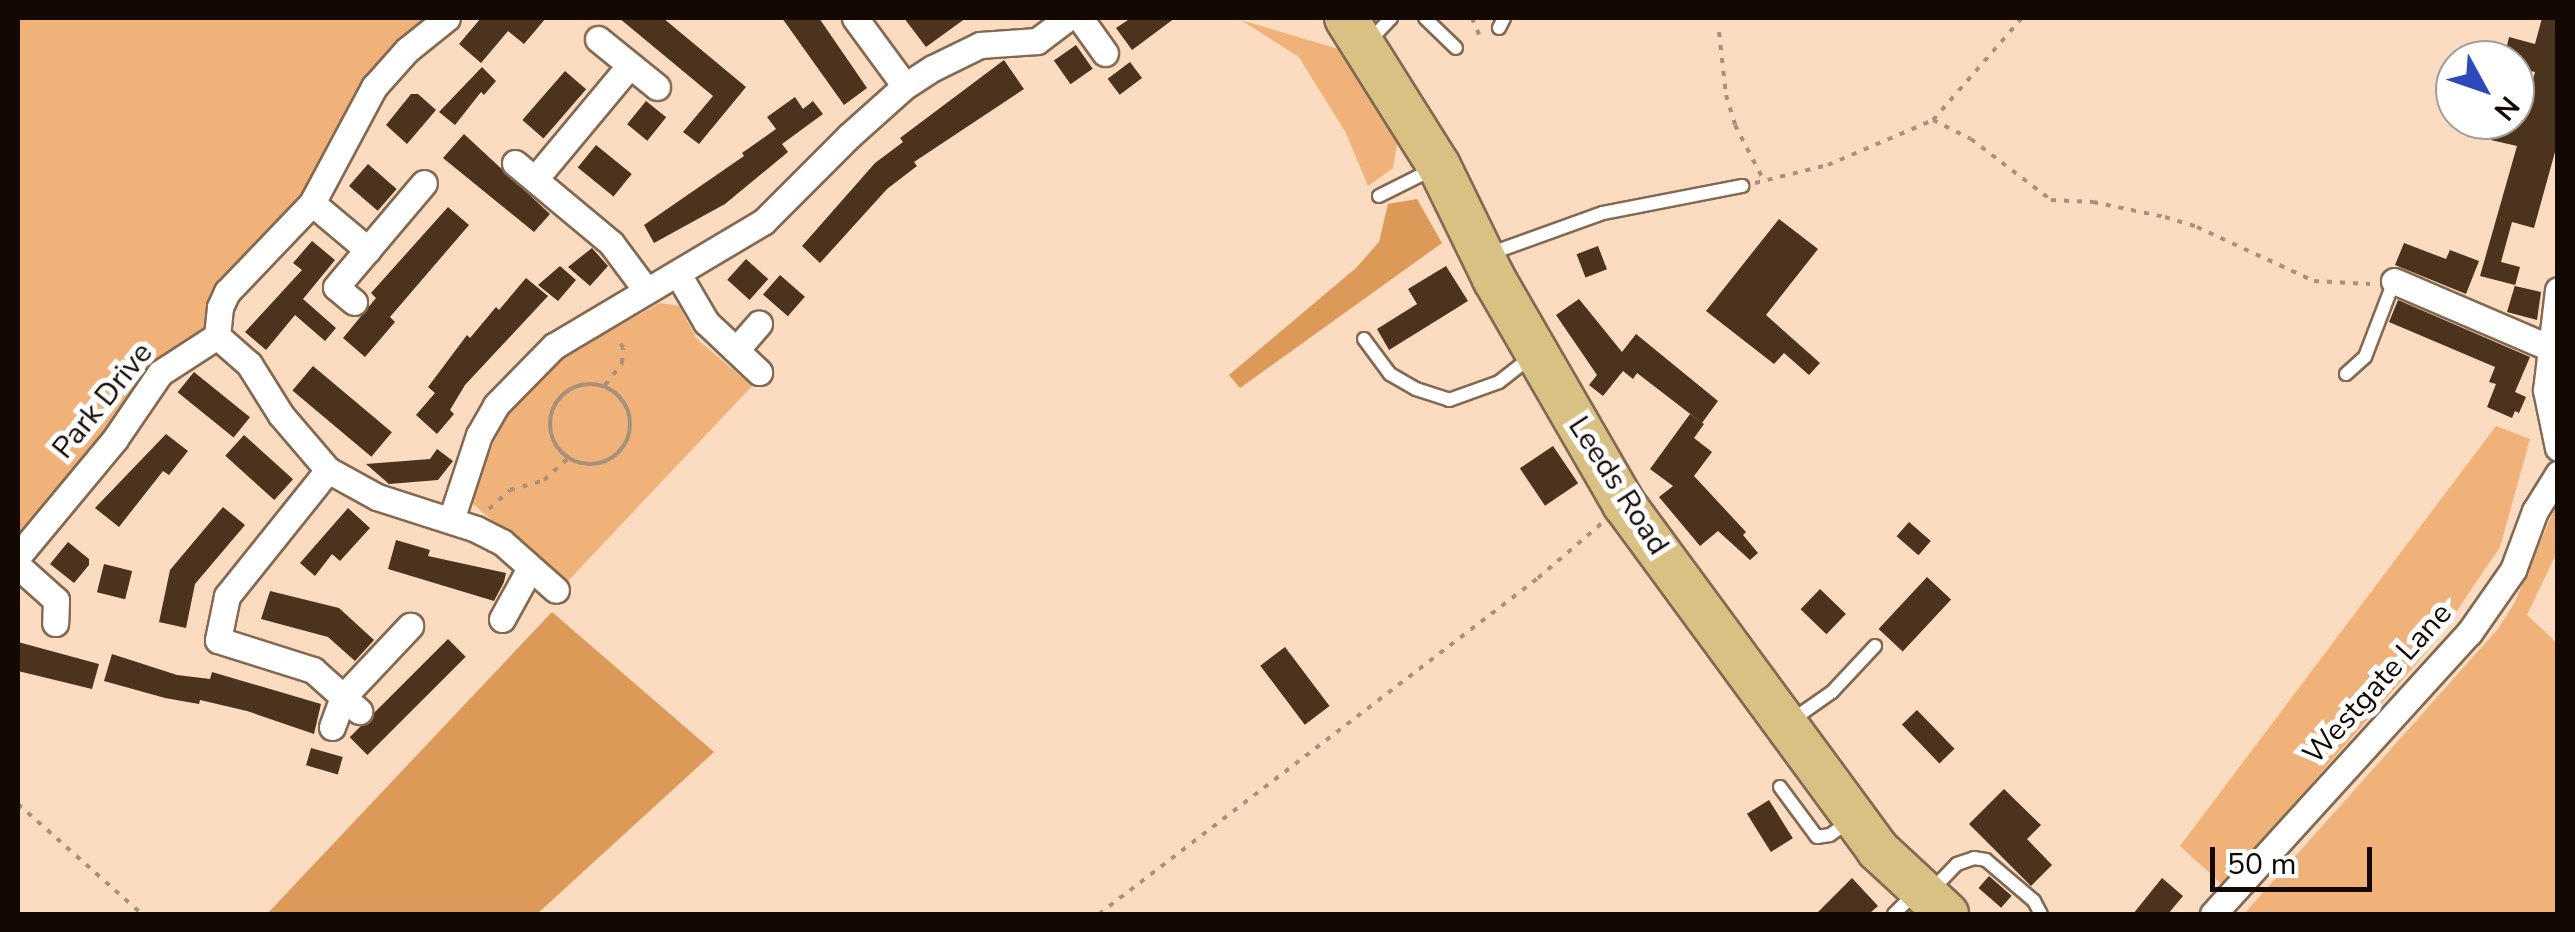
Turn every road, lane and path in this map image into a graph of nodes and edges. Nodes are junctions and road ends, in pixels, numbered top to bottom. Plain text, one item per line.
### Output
1 (447, 18) edge
2 (855, 18) edge
3 (1068, 18) edge
4 (1080, 18) edge
5 (1425, 18) edge
6 (1472, 18) edge
7 (2022, 18) edge
8 (1367, 27) edge
9 (1719, 32) dead end
10 (1480, 37) dead end
11 (598, 39) dead end
12 (1456, 48) dead end
13 (1105, 53) dead end
14 (630, 65) junction
15 (904, 86) junction
16 (657, 87) dead end
17 (1933, 120) junction
18 (1439, 166) junction
19 (1764, 181) junction
20 (424, 183) dead end
21 (1742, 186) joint
22 (1379, 196) dead end
23 (312, 203) junction
24 (368, 250) junction
25 (1482, 256) junction
26 (678, 274) junction
27 (2394, 281) junction
28 (646, 290) junction
29 (2558, 290) edge
30 (354, 302) dead end
31 (607, 314) junction
32 (759, 324) dead end
33 (217, 336) junction
34 (1364, 339) dead end
35 (2548, 347) junction
36 (736, 350) junction
37 (1536, 353) junction
38 (759, 372) dead end
39 (2346, 374) dead end
40 (605, 385) junction
41 (2558, 448) edge
42 (567, 459) junction
43 (328, 470) junction
44 (2558, 474) edge
45 (1624, 504) junction
46 (451, 520) junction
47 (476, 528) junction
48 (18, 556) edge
49 (18, 566) edge
50 (530, 568) junction
51 (556, 590) dead end
52 (502, 619) dead end
53 (55, 623) dead end
54 (410, 626) dead end
55 (1876, 646) dead end
56 (351, 704) junction
57 (1786, 725) junction
58 (332, 727) dead end
59 (1780, 787) dead end
60 (18, 804) edge
61 (1854, 818) junction
62 (1922, 903) edge
63 (142, 914) edge
64 (1100, 914) edge
65 (2041, 914) edge
66 (2213, 914) edge

1 - 23 street
2 - 15 street
3 - 15 street
4 - 13 street
5 - 12 lane
6 - 10 path
7 - 17 path
8 - 18 main road, Leeds Road
9 - 19 path
11 - 14 street
14 - 16 street
14 - 28 street
15 - 26 street
17 - 19 path
17 - 27 path
18 - 22 lane
18 - 25 main road, Leeds Road
19 - 21 path
20 - 24 street
21 - 25 lane
23 - 24 street
23 - 33 street
24 - 30 street
25 - 37 main road, Leeds Road
26 - 28 street
26 - 36 street
27 - 35 street
27 - 39 lane
28 - 31 street
29 - 35 street
31 - 40 path
31 - 46 street
32 - 36 street
33 - 43 street
33 - 48 street, Park Drive
34 - 37 lane
35 - 41 street
36 - 38 street
37 - 45 main road, Leeds Road
40 - 42 path
40 - 42 path
42 - 47 path
43 - 46 street
43 - 56 street
44 - 66 street, Westgate Lane
45 - 57 main road, Leeds Road
45 - 64 path
46 - 47 street
47 - 50 street
49 - 53 street
50 - 51 street
50 - 52 street
54 - 56 street
55 - 57 lane
56 - 58 street
57 - 61 main road, Leeds Road
59 - 61 lane
60 - 63 path
61 - 62 main road, Leeds Road
62 - 65 lane

